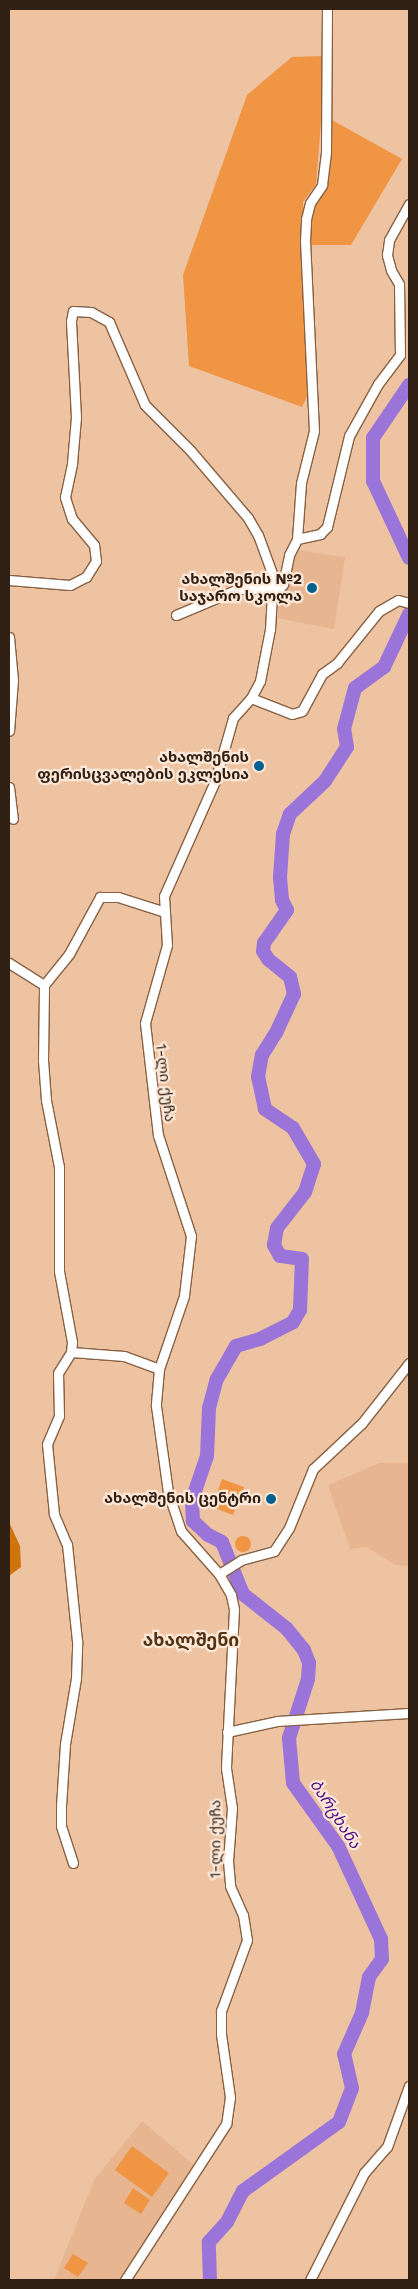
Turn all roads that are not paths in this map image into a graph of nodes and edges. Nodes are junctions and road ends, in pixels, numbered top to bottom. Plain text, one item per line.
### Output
1 (327, 9) edge
2 (409, 204) edge
3 (297, 539) junction
4 (9, 580) edge
5 (273, 593) junction
6 (409, 603) edge
7 (176, 615) dead end
8 (9, 638) edge
9 (251, 698) junction
10 (9, 731) edge
11 (9, 787) edge
12 (13, 819) dead end
13 (164, 912) junction
14 (9, 963) edge
15 (44, 984) junction
16 (71, 1352) junction
17 (409, 1363) edge
18 (159, 1369) junction
19 (221, 1572) junction
20 (409, 1713) edge
21 (227, 1732) junction
22 (73, 1863) dead end
23 (409, 2086) edge
24 (125, 2280) edge
25 (310, 2280) edge

1 - 3 street
2 - 3 street
3 - 5 street
4 - 5 street
5 - 7 street
5 - 9 street, 1-ლი ქუჩა
6 - 9 street
8 - 10 street
9 - 13 street, 1-ლი ქუჩა
11 - 12 street
13 - 15 street
13 - 18 street, 1-ლი ქუჩა
14 - 15 street
15 - 16 street
16 - 18 street
16 - 22 street
17 - 19 street
18 - 19 street, 1-ლი ქუჩა
19 - 21 street, 1-ლი ქუჩა
20 - 21 street
21 - 24 street, 1-ლი ქუჩა
23 - 25 street

